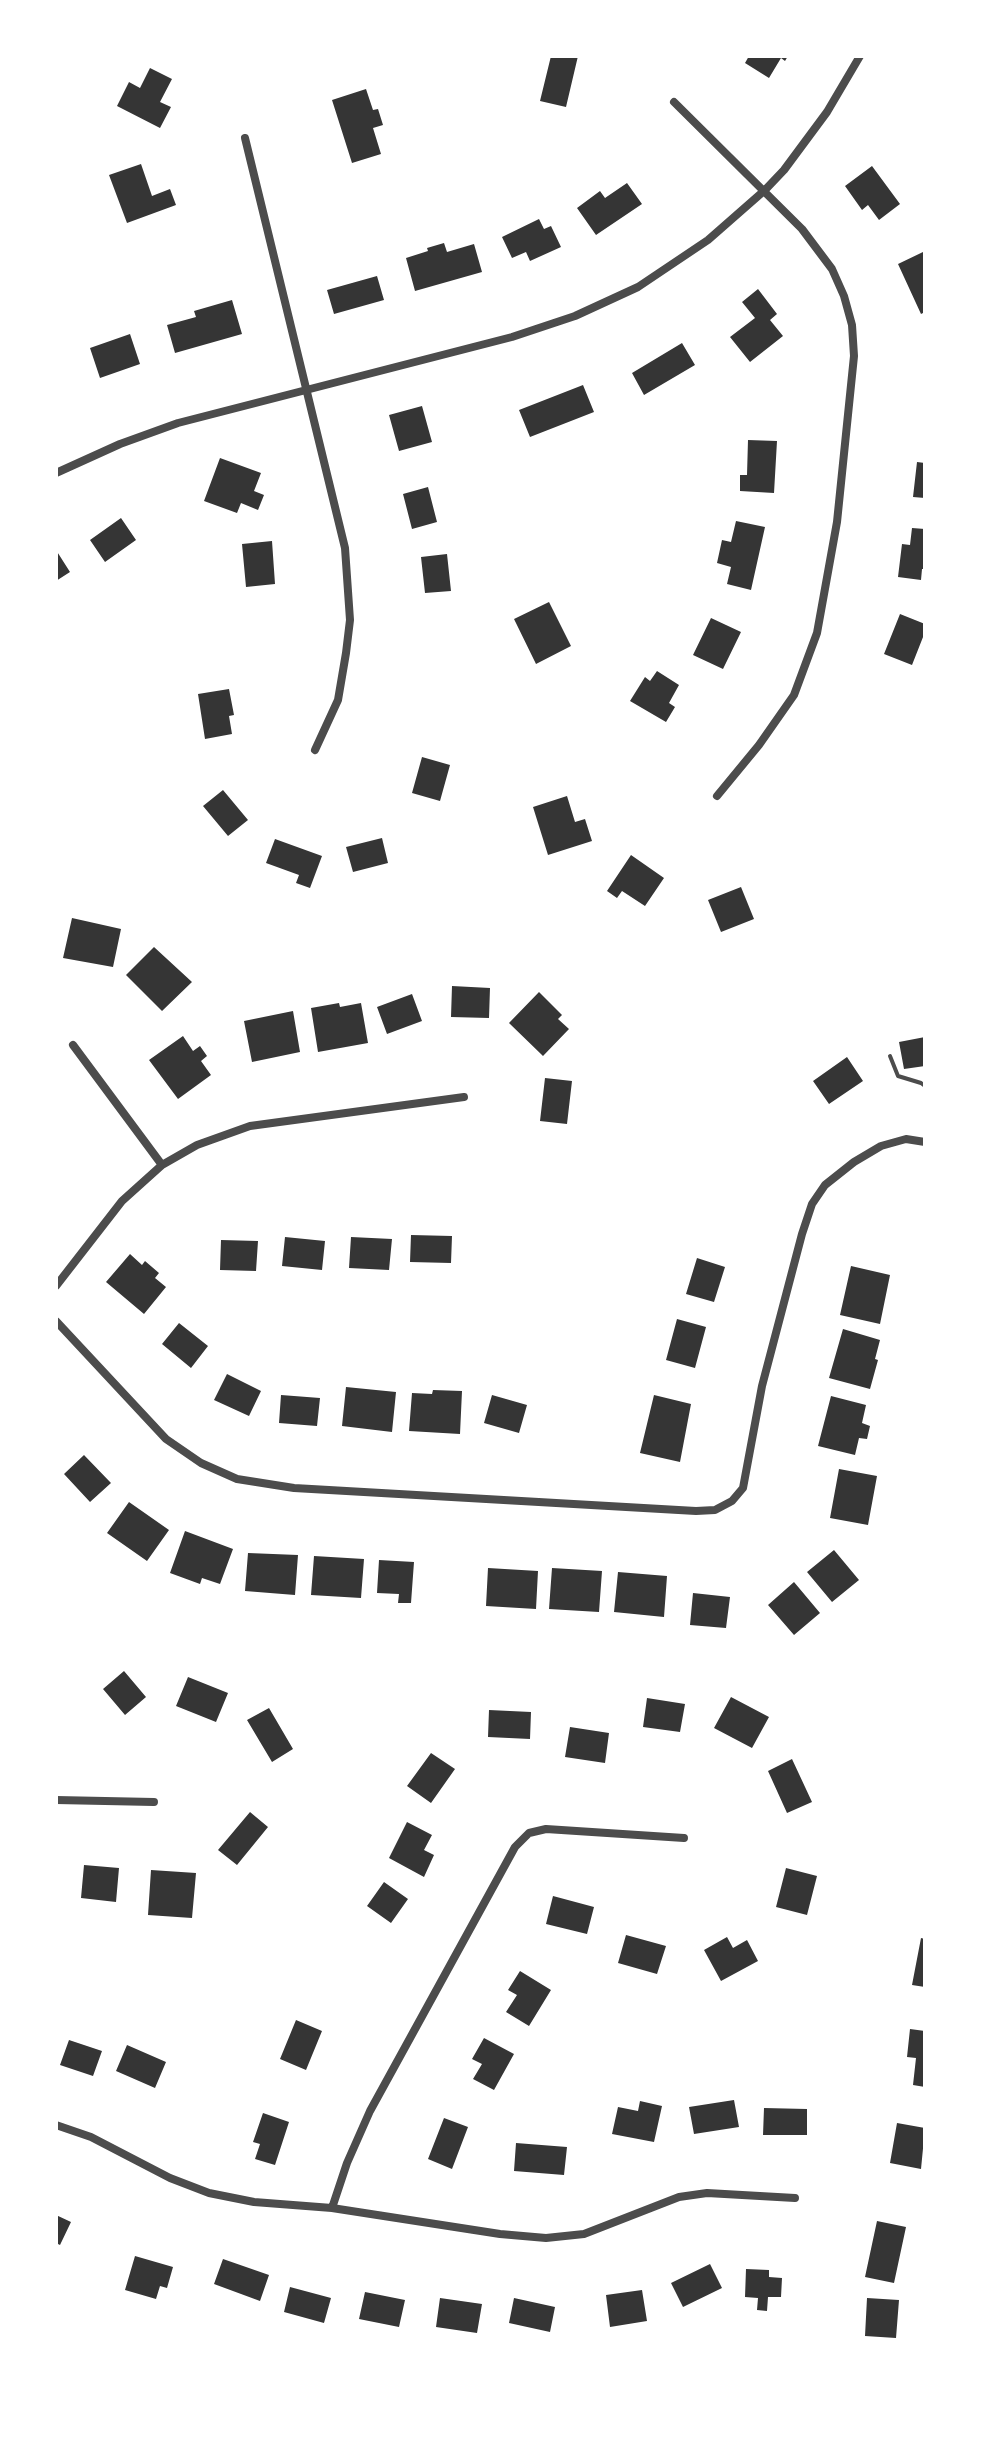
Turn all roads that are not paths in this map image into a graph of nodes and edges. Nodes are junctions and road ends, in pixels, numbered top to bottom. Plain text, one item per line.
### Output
1 (860, 56) edge
2 (674, 102) dead end
3 (245, 138) dead end
4 (765, 190) junction
5 (306, 389) junction
6 (56, 473) edge
7 (315, 750) dead end
8 (717, 796) dead end
9 (73, 1045) dead end
10 (890, 1056) dead end
11 (925, 1086) edge
12 (464, 1097) dead end
13 (925, 1142) edge
14 (162, 1165) junction
15 (56, 1286) edge
16 (56, 1321) edge
17 (56, 1800) edge
18 (154, 1802) dead end
19 (684, 1838) dead end
20 (56, 2125) edge
21 (795, 2198) dead end
22 (332, 2208) junction

1 - 4 street
2 - 4 street
3 - 5 street
4 - 5 street
4 - 8 street
5 - 6 street
5 - 7 street
9 - 14 street
10 - 11 lane
12 - 14 street
13 - 16 street
14 - 15 street
17 - 18 street
19 - 22 street
20 - 22 street
21 - 22 street

